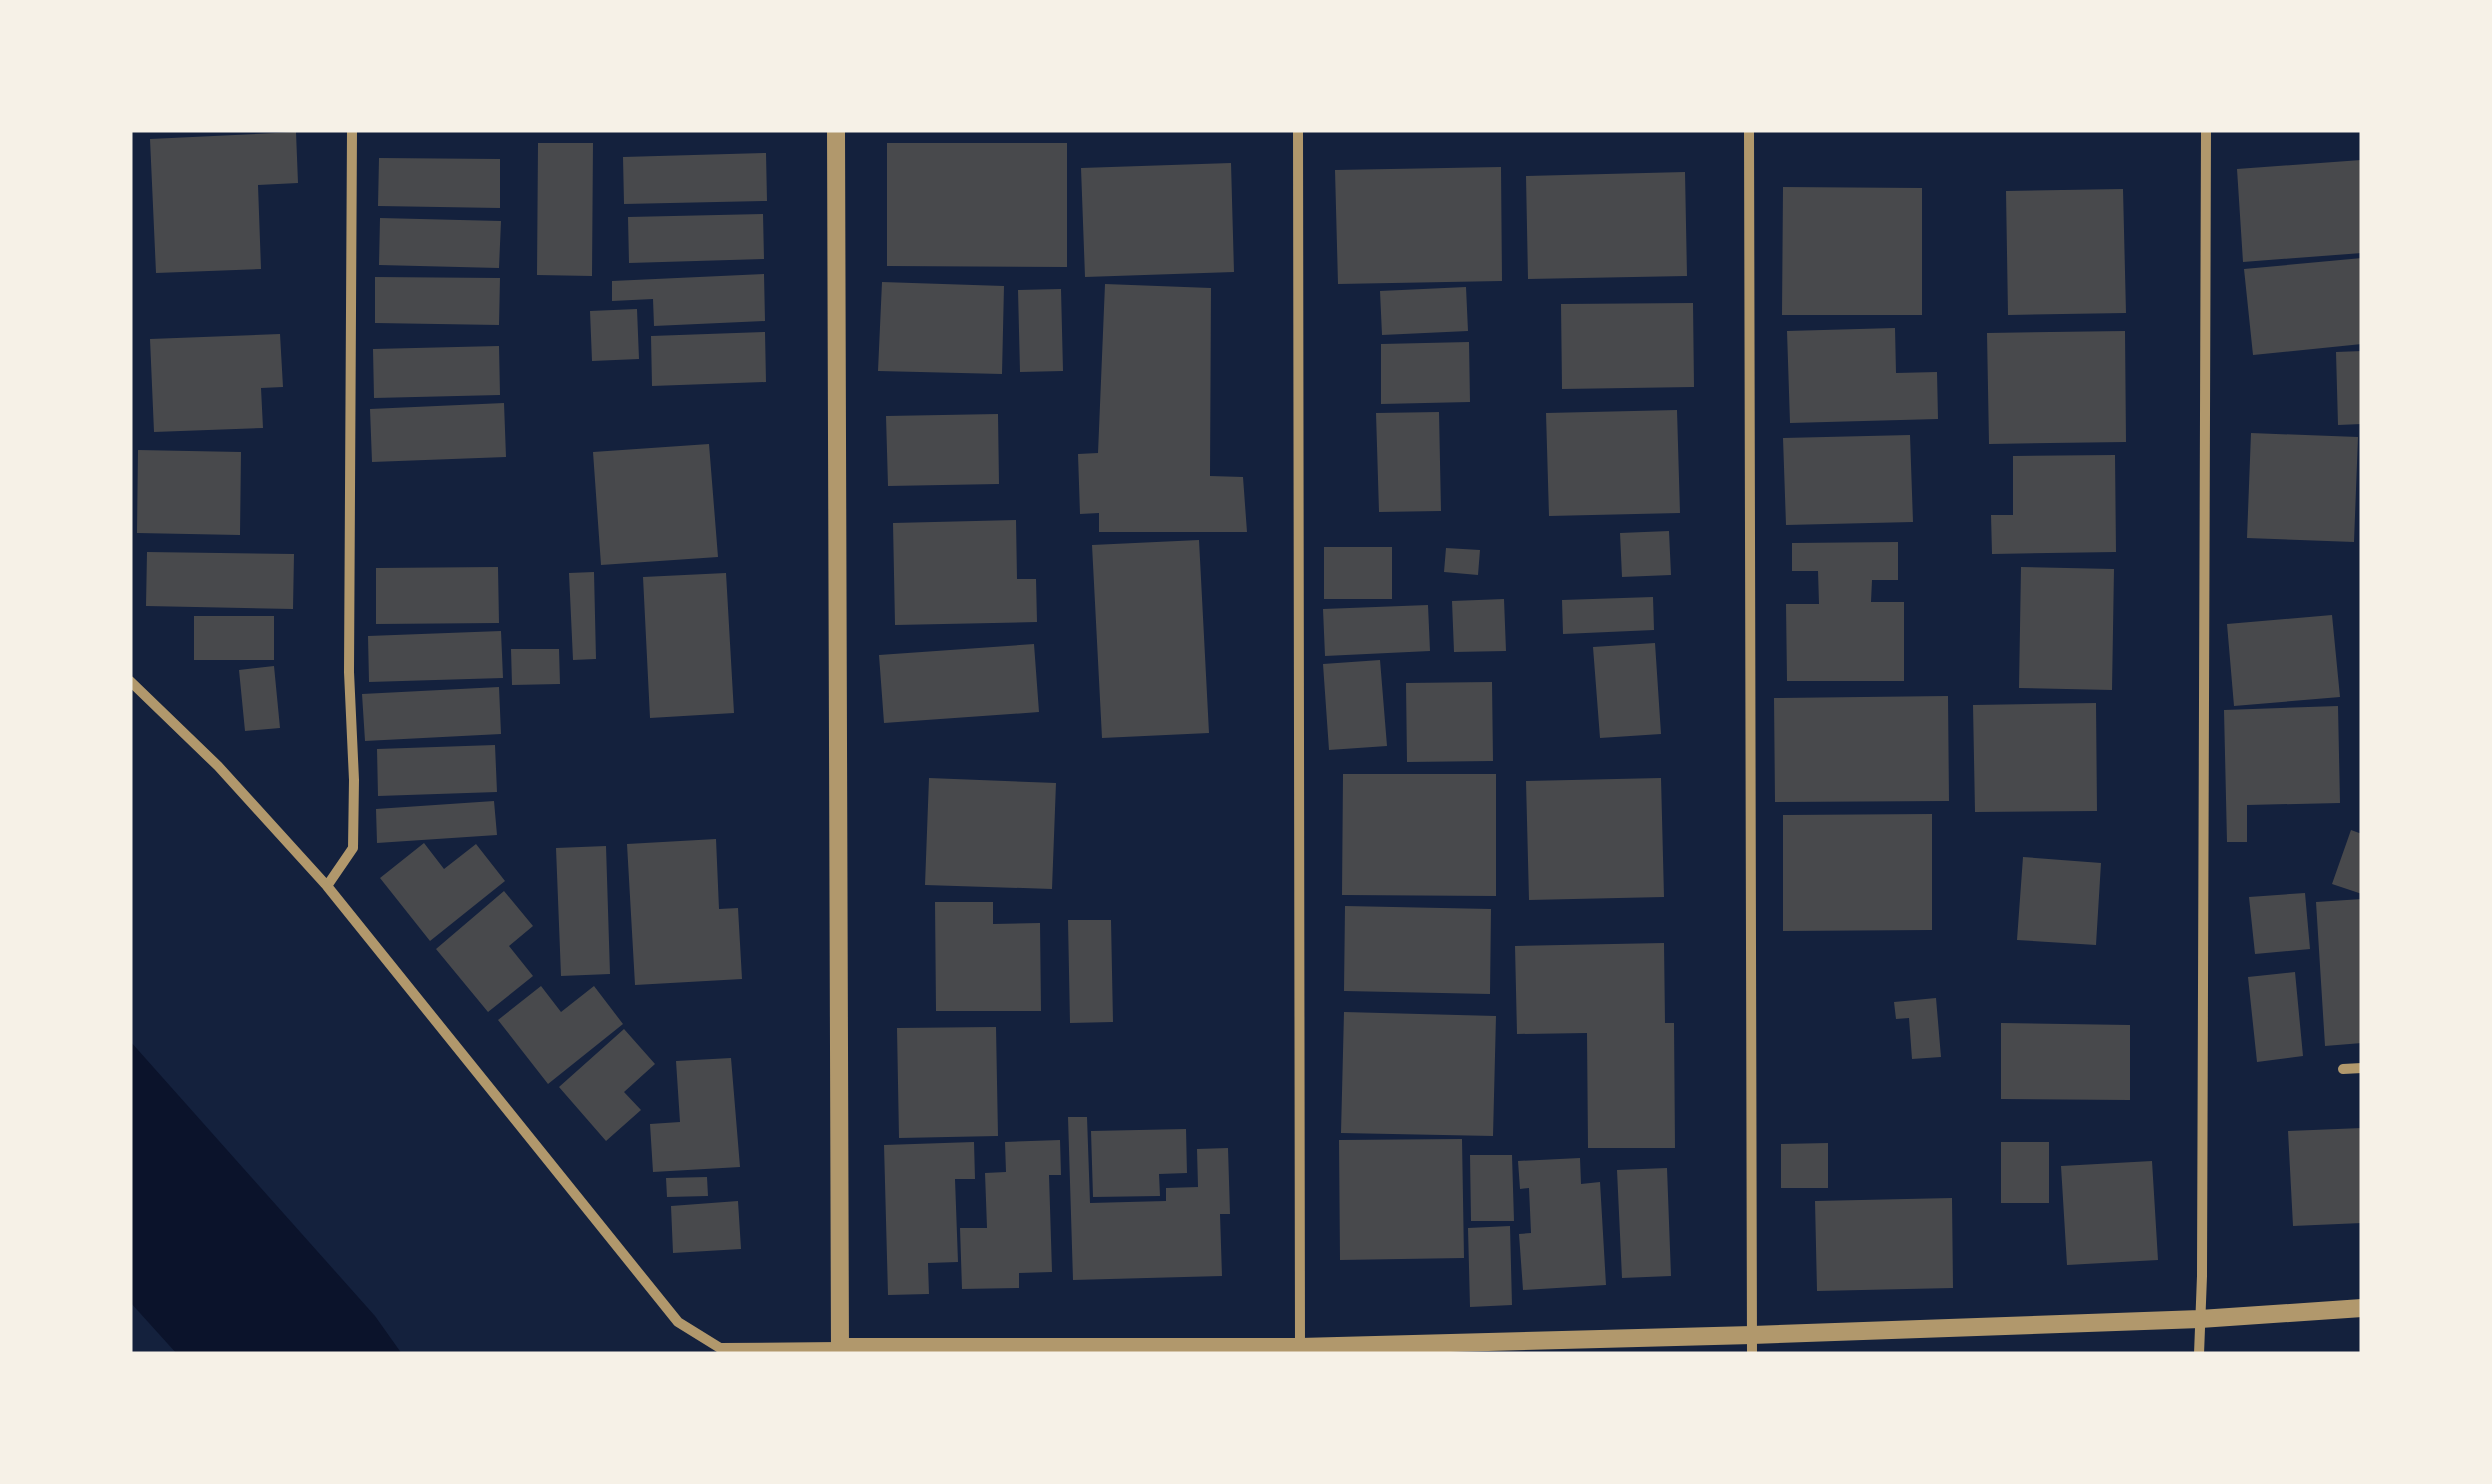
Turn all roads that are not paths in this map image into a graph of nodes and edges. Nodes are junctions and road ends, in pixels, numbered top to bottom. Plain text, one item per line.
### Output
1 (352, 130) edge
2 (836, 130) edge
3 (1298, 130) edge
4 (1749, 130) edge
5 (2206, 130) edge
6 (130, 681) edge
7 (328, 886) junction
8 (2344, 1068) dead end
9 (2362, 1068) edge
10 (2362, 1308) edge
11 (2200, 1319) junction
12 (1752, 1344) edge
13 (840, 1351) edge
14 (1300, 1351) edge
15 (2200, 1354) edge

1 - 7 street
2 - 13 street
3 - 14 street
4 - 12 street
5 - 11 street
6 - 7 street
7 - 13 street
8 - 9 street
10 - 11 street
11 - 12 street
11 - 15 street
12 - 14 street
13 - 14 street

